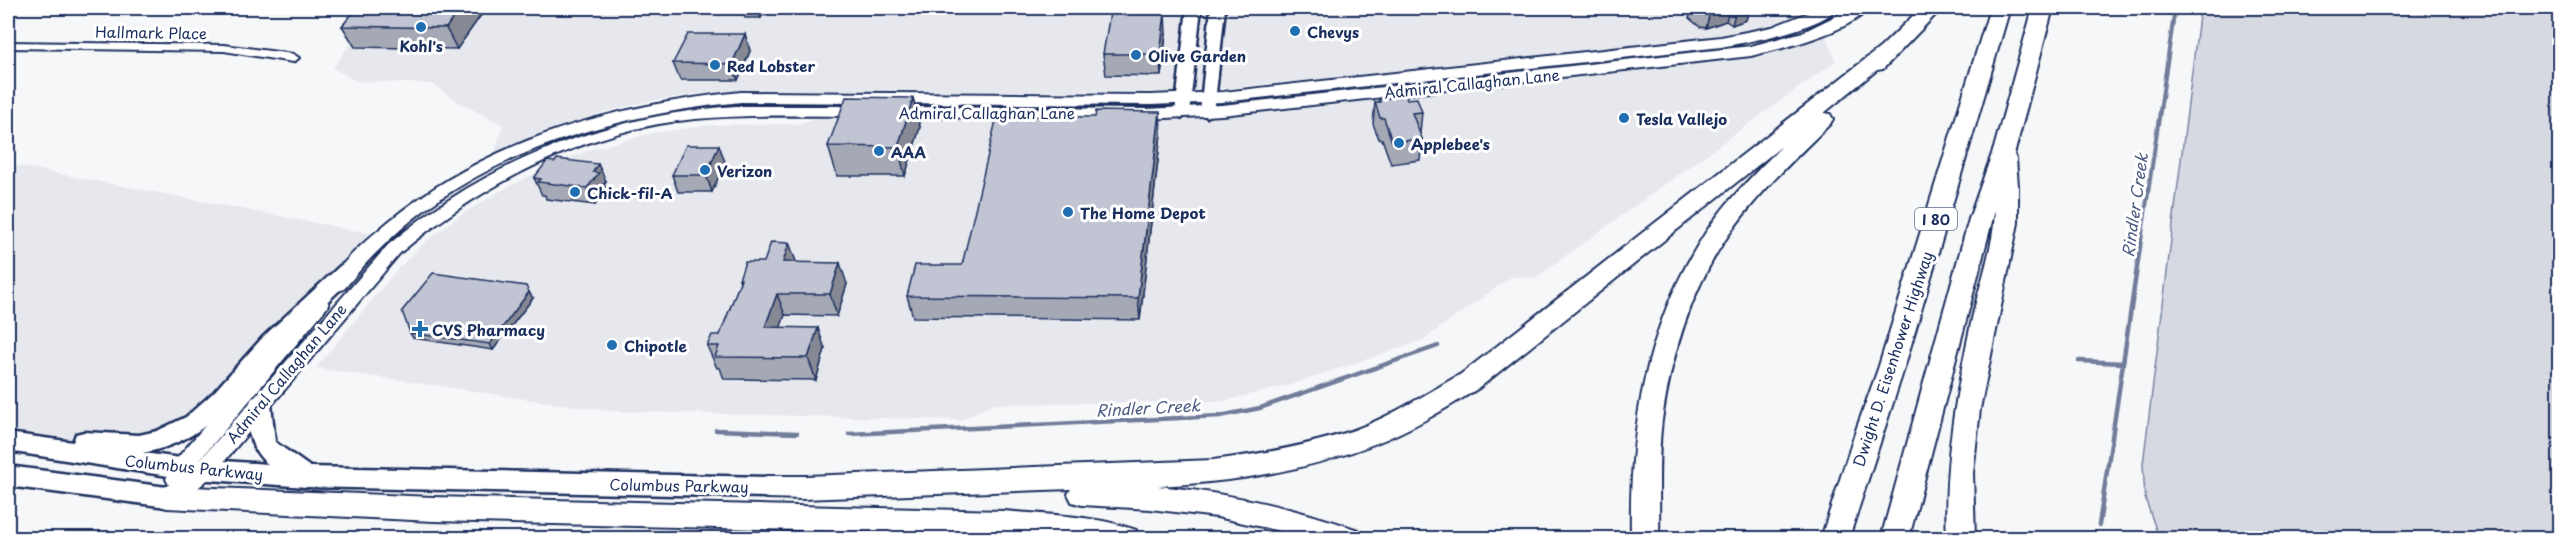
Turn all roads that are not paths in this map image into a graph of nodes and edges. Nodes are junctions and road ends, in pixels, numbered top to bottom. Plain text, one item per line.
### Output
1 (1194, 8) edge
2 (1218, 8) edge
3 (1830, 8) edge
4 (1862, 8) edge
5 (1932, 8) edge
6 (2000, 8) edge
7 (2043, 8) edge
8 (8, 45) edge
9 (1887, 52) junction
10 (294, 58) dead end
11 (1208, 105) junction
12 (1183, 106) junction
13 (2005, 148) junction
14 (348, 270) junction
15 (260, 404) junction
16 (8, 436) edge
17 (8, 442) edge
18 (181, 468) junction
19 (204, 471) junction
20 (8, 476) edge
21 (307, 477) junction
22 (767, 487) joint
23 (802, 488) junction
24 (167, 498) junction
25 (910, 520) junction
26 (994, 538) edge
27 (1126, 538) edge
28 (1348, 538) edge
29 (1645, 538) edge
30 (1835, 538) edge
31 (1895, 538) edge
32 (1961, 538) edge

1 - 12 street
2 - 11 street
3 - 11 main road, Admiral Callaghan Lane
4 - 11 main road, Admiral Callaghan Lane
5 - 9 highway
6 - 30 highway, Dwight D. Eisenhower Highway / I 80
7 - 13 highway, I 80
8 - 10 street, Hallmark Place
9 - 23 highway
9 - 29 highway
11 - 12 main road, Admiral Callaghan Lane
12 - 14 main road, Admiral Callaghan Lane
12 - 15 main road, Admiral Callaghan Lane
13 - 31 highway, I 80
13 - 32 highway
14 - 16 main road
14 - 18 main road, Admiral Callaghan Lane
15 - 19 main road, Admiral Callaghan Lane
15 - 21 main road
17 - 18 main road, Columbus Parkway
18 - 19 main road, Columbus Parkway
18 - 24 main road, Admiral Callaghan Lane
19 - 21 main road, Columbus Parkway
19 - 24 main road, Admiral Callaghan Lane
20 - 24 main road, Columbus Parkway
21 - 22 main road, Columbus Parkway
22 - 23 highway, Columbus Parkway
23 - 28 highway, Columbus Parkway
24 - 25 highway, Columbus Parkway
25 - 26 highway
25 - 27 highway, Columbus Parkway

